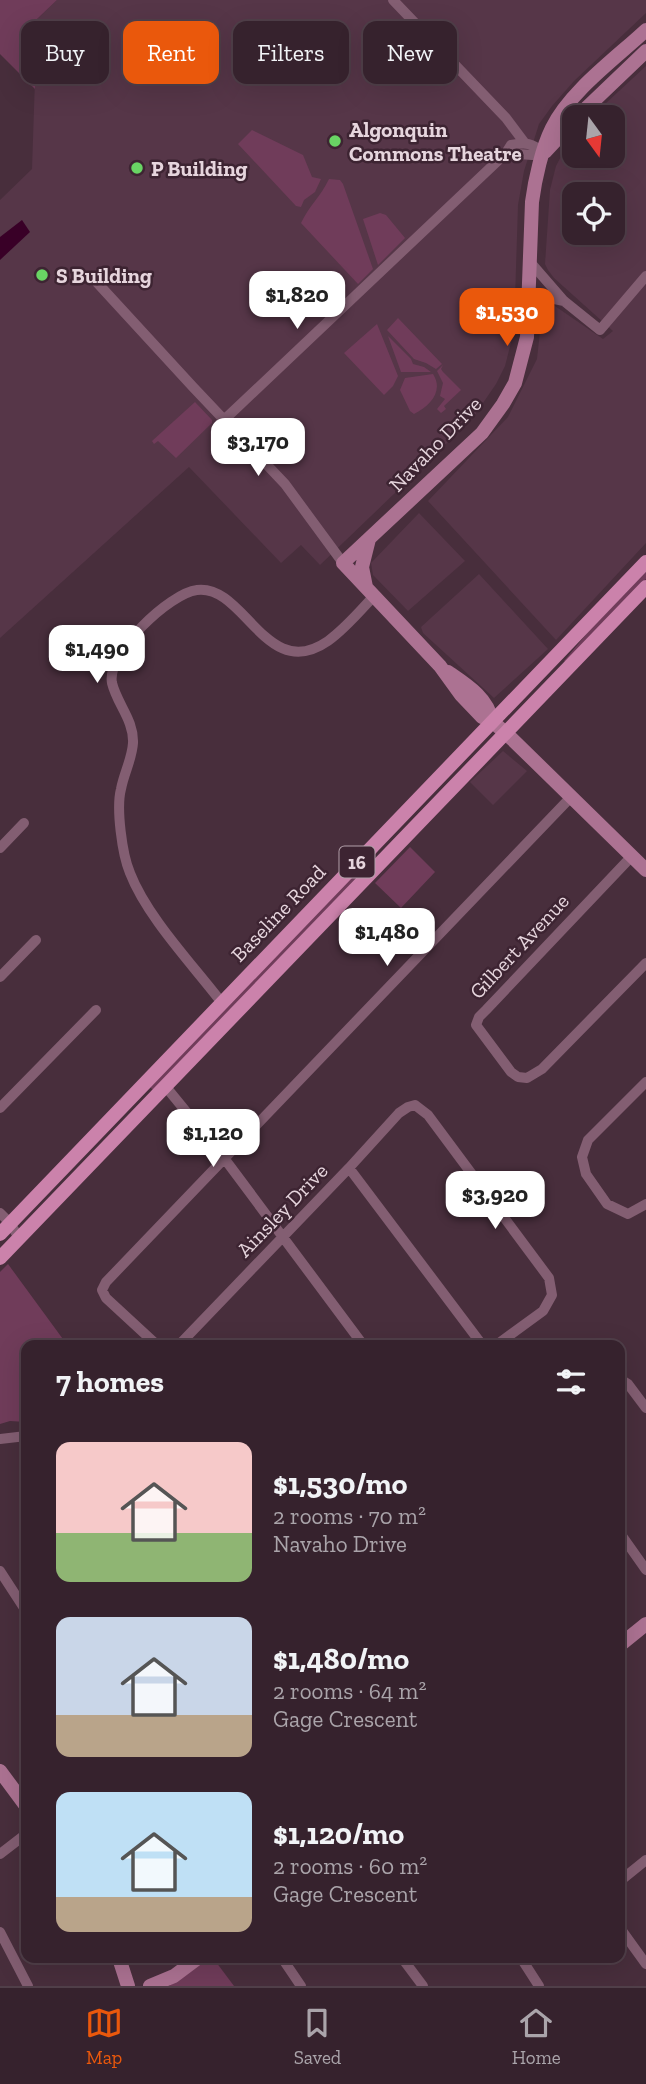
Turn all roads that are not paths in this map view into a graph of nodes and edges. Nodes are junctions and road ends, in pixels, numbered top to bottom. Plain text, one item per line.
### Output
1 (393, 0) edge
2 (646, 30) edge
3 (646, 51) edge
4 (590, 105) edge
5 (511, 125) junction
6 (562, 134) edge
7 (524, 142) junction
8 (508, 149) junction
9 (544, 153) junction
10 (531, 263) junction
11 (92, 276) dead end
12 (646, 276) edge
13 (530, 294) junction
14 (564, 301) junction
15 (225, 419) junction
16 (369, 539) junction
17 (646, 562) edge
18 (343, 563) junction
19 (646, 587) edge
20 (370, 592) junction
21 (492, 721) junction
22 (505, 733) junction
23 (571, 797) junction
24 (24, 823) dead end
25 (0, 848) edge
26 (632, 856) junction
27 (646, 870) edge
28 (36, 940) dead end
29 (646, 963) edge
30 (0, 977) edge
31 (222, 1003) junction
32 (96, 1010) dead end
33 (646, 1082) edge
34 (166, 1087) junction
35 (0, 1108) edge
36 (224, 1158) junction
37 (349, 1168) junction
38 (646, 1204) edge
39 (3, 1223) edge
40 (282, 1237) junction
41 (19, 1238) junction
42 (0, 1258) edge
43 (152, 1340) edge
44 (184, 1340) edge
45 (359, 1340) edge
46 (478, 1340) edge
47 (503, 1340) edge
48 (625, 1383) edge
49 (646, 1408) edge
50 (21, 1437) edge
51 (0, 1439) edge
52 (625, 1540) edge
53 (646, 1570) edge
54 (0, 1571) edge
55 (21, 1603) edge
56 (646, 1624) edge
57 (625, 1641) edge
58 (0, 1771) edge
59 (21, 1799) edge
60 (21, 1838) edge
61 (0, 1853) edge
62 (646, 1860) edge
63 (625, 1877) edge
64 (0, 1932) edge
65 (625, 1935) edge
66 (121, 1963) edge
67 (191, 1963) edge
68 (285, 1963) edge
69 (406, 1963) edge
70 (525, 1963) edge
71 (646, 1964) edge
72 (28, 1986) edge
73 (128, 1986) edge
74 (150, 1986) edge
75 (300, 1986) edge
76 (423, 1986) edge
77 (539, 1986) edge

1 - 5 street
2 - 9 street, Navaho Drive
3 - 4 street, Navaho Drive
5 - 7 street
5 - 8 street
6 - 9 street, Navaho Drive
7 - 8 street
7 - 9 street
8 - 9 street
8 - 15 street
9 - 10 street, Navaho Drive
10 - 13 street, Navaho Drive
10 - 14 street
11 - 15 street
12 - 14 street
13 - 14 street
13 - 16 street, Navaho Drive
15 - 18 street
16 - 18 street, Navaho Drive
16 - 20 street
17 - 21 main road, Baseline Road / 16
18 - 20 street
19 - 22 main road, Baseline Road / 16
20 - 21 street
20 - 31 street
21 - 22 street
21 - 31 main road, Baseline Road / 16
22 - 23 street
22 - 34 main road, Baseline Road / 16
23 - 26 street
23 - 36 street
24 - 25 street
26 - 27 street
26 - 29 street, Gilbert Avenue
28 - 30 street
31 - 39 main road, Baseline Road / 16
32 - 35 street
33 - 38 street
34 - 36 street
34 - 41 main road, Baseline Road / 16
36 - 40 street
36 - 43 street
37 - 40 street, Ainsley Drive
37 - 46 street
37 - 47 street, Ainsley Drive
39 - 41 street
40 - 44 street, Ainsley Drive
40 - 45 street
41 - 42 main road, Baseline Road / 16
48 - 49 street
50 - 51 street
52 - 53 street
54 - 55 street
56 - 57 street
58 - 59 street
60 - 61 street
62 - 63 street
64 - 72 street
65 - 71 street
66 - 73 street
67 - 74 street
68 - 75 street
69 - 76 street
70 - 77 street

